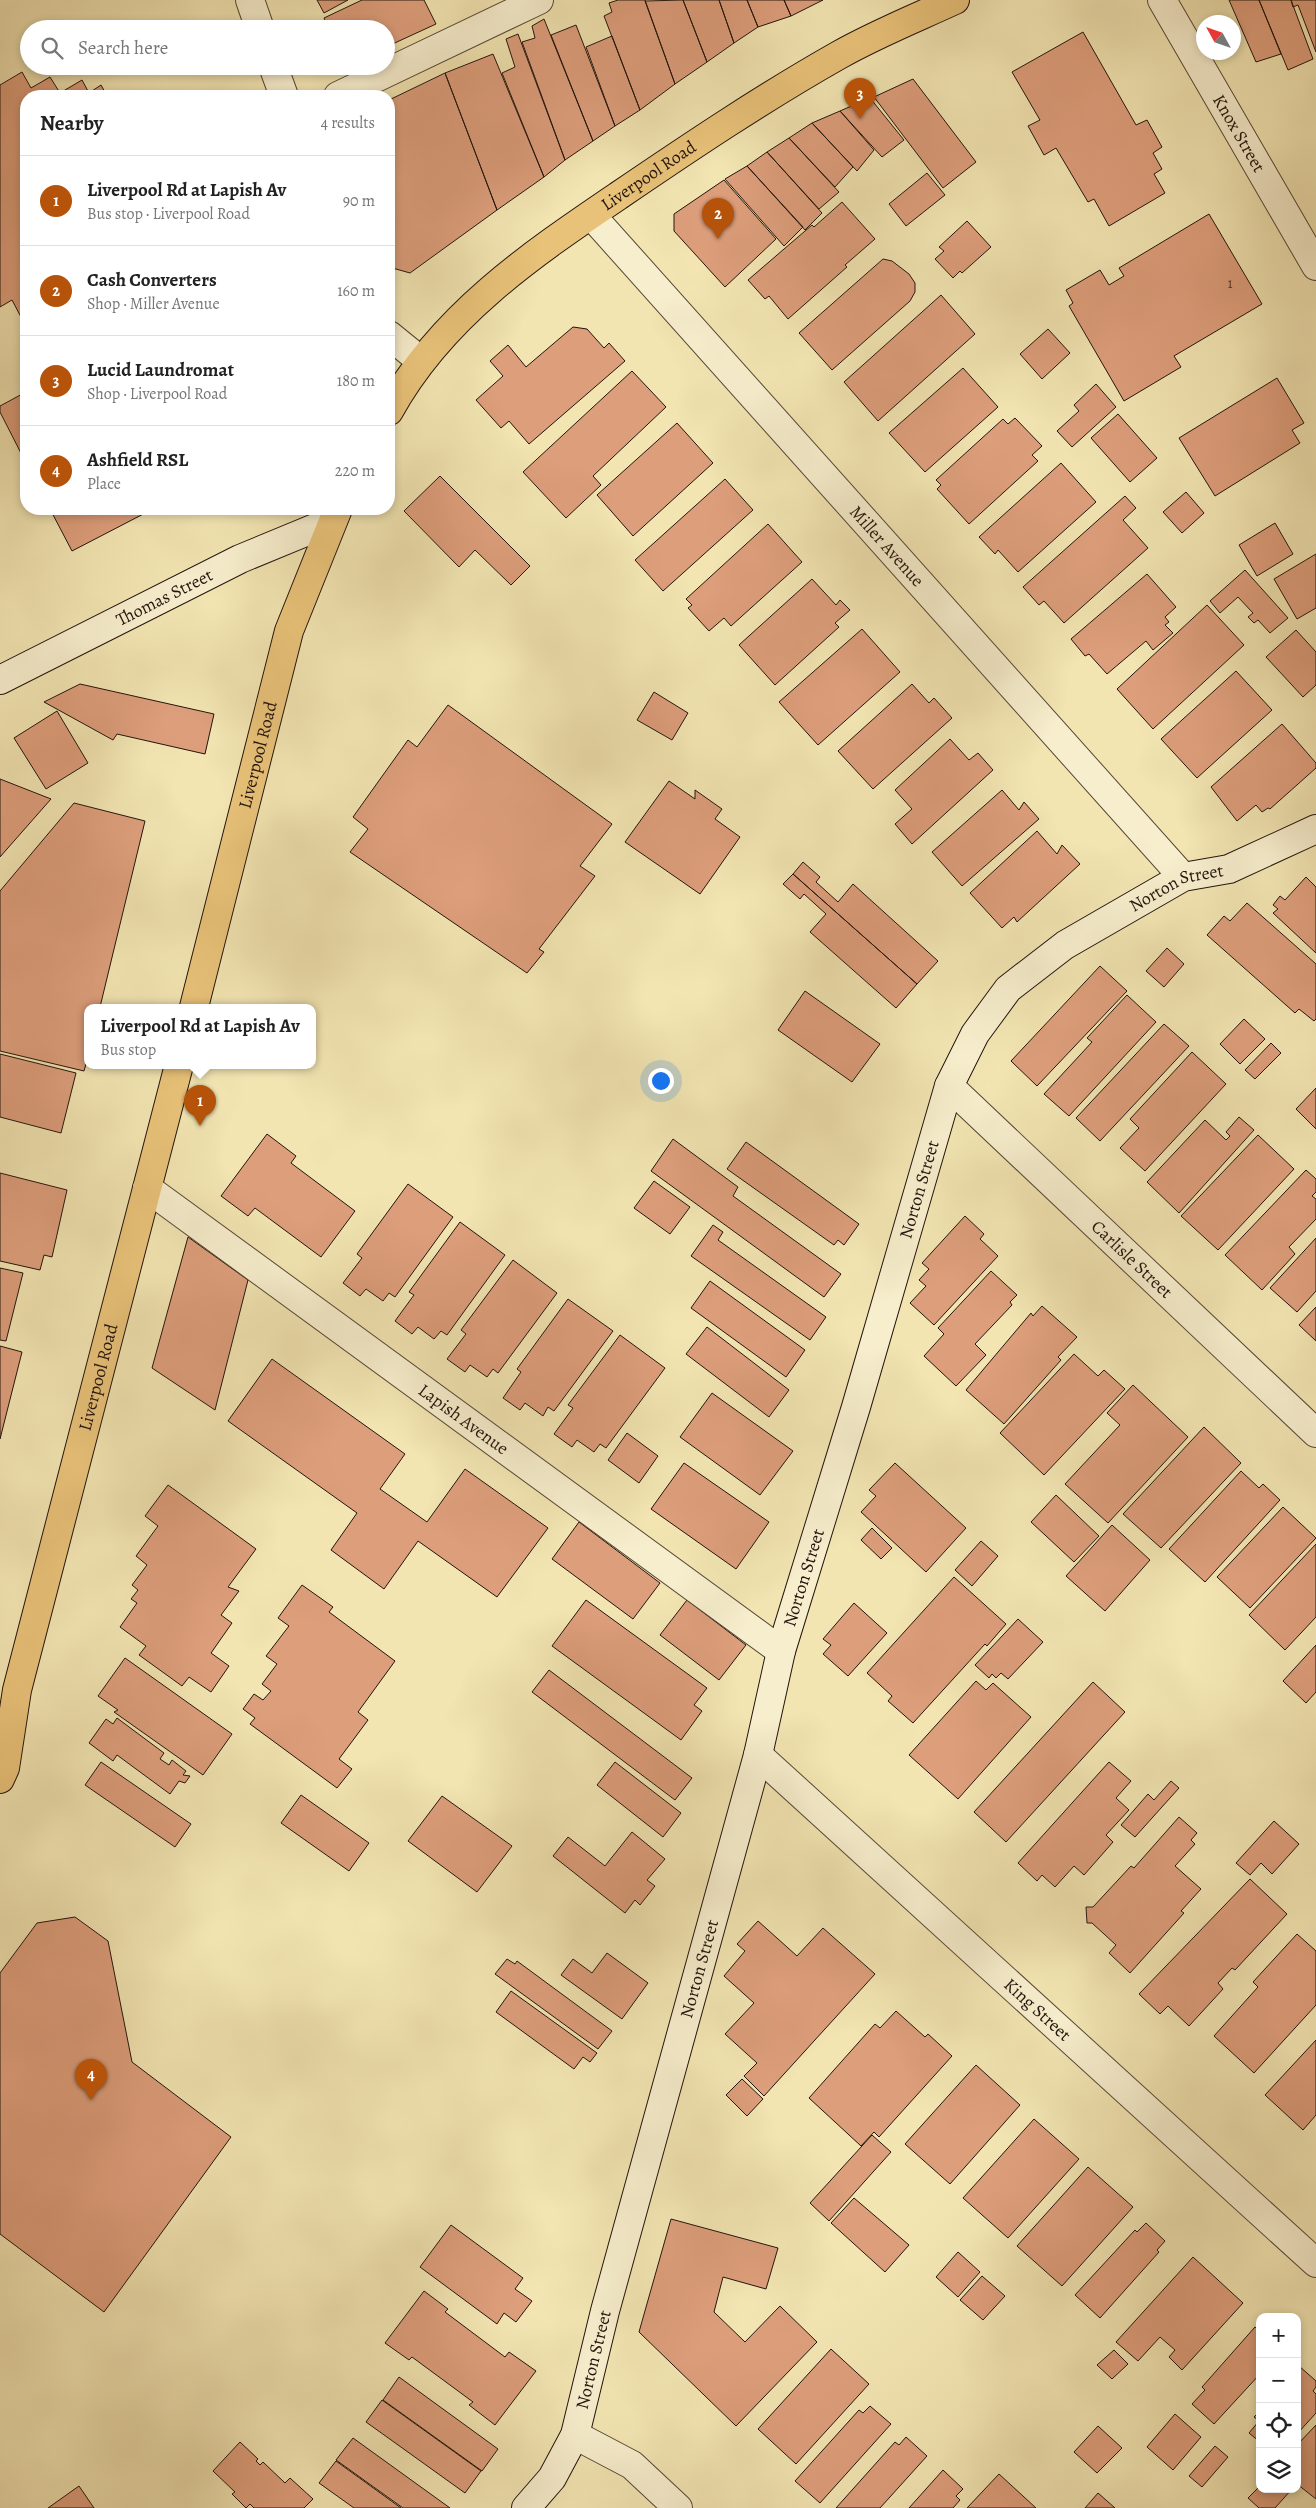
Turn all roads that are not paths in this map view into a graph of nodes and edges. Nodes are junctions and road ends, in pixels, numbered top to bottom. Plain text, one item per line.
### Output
1 (250, 0) edge
2 (539, 0) edge
3 (955, 0) edge
4 (1162, 0) edge
5 (257, 20) edge
6 (395, 69) edge
7 (276, 75) edge
8 (382, 75) edge
9 (282, 90) edge
10 (351, 90) edge
11 (591, 214) junction
12 (1316, 266) edge
13 (395, 340) edge
14 (421, 361) junction
15 (395, 402) edge
16 (335, 515) edge
17 (0, 680) edge
18 (1316, 829) edge
19 (1183, 877) junction
20 (195, 1004) edge
21 (178, 1069) edge
22 (949, 1086) junction
23 (147, 1188) junction
24 (1316, 1433) edge
25 (780, 1651) junction
26 (17, 1690) junction
27 (0, 1724) edge
28 (758, 1755) junction
29 (0, 1779) edge
30 (1316, 2263) edge
31 (575, 2435) junction
32 (526, 2508) edge
33 (678, 2508) edge

1 - 5 street
2 - 6 street
3 - 11 highway, Liverpool Road
4 - 12 street, Knox Street
7 - 9 street
8 - 10 street
11 - 14 highway, Liverpool Road
11 - 19 street, Miller Avenue
13 - 14 street
14 - 15 highway, Liverpool Road
16 - 17 street, Thomas Street
16 - 20 highway, Liverpool Road
18 - 19 street, Norton Street
19 - 22 street, Norton Street
21 - 23 highway, Liverpool Road
22 - 24 street, Carlisle Street
22 - 25 street, Norton Street
23 - 25 street, Lapish Avenue
23 - 26 highway, Liverpool Road
25 - 28 street, Norton Street
26 - 27 highway, Liverpool Road
26 - 29 highway, Liverpool Road
28 - 30 street, King Street
28 - 31 street, Norton Street
31 - 32 street, Norton Street
31 - 33 street

